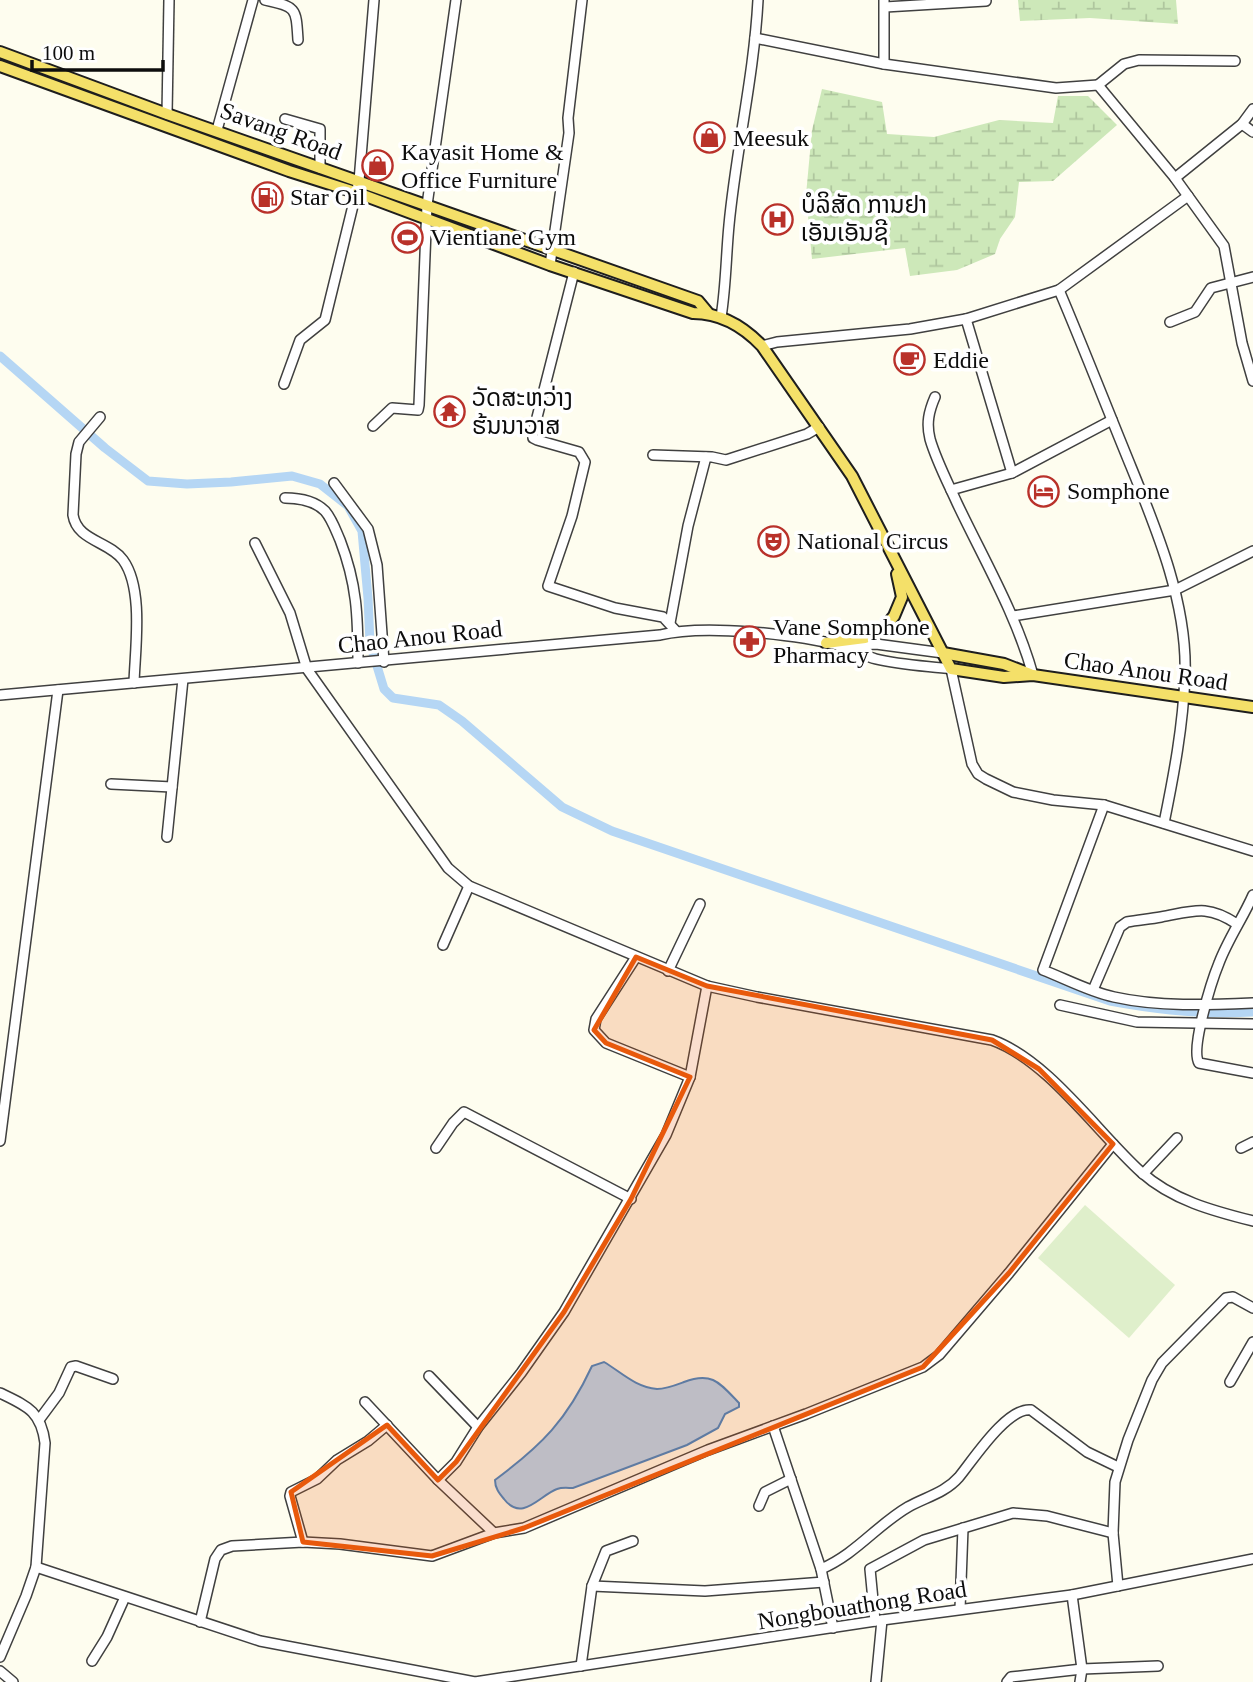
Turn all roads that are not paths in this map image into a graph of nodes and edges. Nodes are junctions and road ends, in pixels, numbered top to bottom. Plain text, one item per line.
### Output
1 (169, 0) edge
2 (253, 0) edge
3 (265, 0) edge
4 (374, 0) edge
5 (456, 0) edge
6 (582, 0) edge
7 (758, 0) edge
8 (986, 1) edge
9 (884, 4) edge
10 (755, 38) junction
11 (298, 40) dead end
12 (0, 52) edge
13 (1236, 61) dead end
14 (884, 64) junction
15 (0, 66) edge
16 (1098, 85) junction
17 (1253, 109) edge
18 (167, 114) junction
19 (285, 119) dead end
20 (1242, 124) junction
21 (217, 130) junction
22 (1253, 132) edge
23 (266, 147) junction
24 (293, 158) junction
25 (261, 160) junction
26 (320, 168) junction
27 (289, 171) junction
28 (1175, 178) junction
29 (357, 187) junction
30 (1188, 196) junction
31 (427, 205) junction
32 (427, 218) junction
33 (552, 251) junction
34 (550, 265) junction
35 (574, 272) junction
36 (1253, 277) edge
37 (1230, 283) junction
38 (1059, 290) junction
39 (708, 313) junction
40 (721, 317) junction
41 (966, 319) junction
42 (1170, 322) dead end
43 (762, 346) junction
44 (1253, 381) edge
45 (284, 384) dead end
46 (935, 397) dead end
47 (100, 417) dead end
48 (1112, 420) junction
49 (373, 426) dead end
50 (819, 427) junction
51 (653, 455) dead end
52 (706, 457) junction
53 (1012, 473) junction
54 (334, 483) dead end
55 (951, 490) junction
56 (285, 498) dead end
57 (254, 543) dead end
58 (888, 545) junction
59 (1253, 551) edge
60 (1175, 590) junction
61 (1013, 616) junction
62 (670, 623) junction
63 (676, 631) junction
64 (826, 643) junction
65 (843, 646) junction
66 (943, 653) junction
67 (361, 662) junction
68 (382, 663) junction
69 (307, 669) junction
70 (951, 669) junction
71 (1032, 675) junction
72 (183, 679) junction
73 (134, 683) junction
74 (58, 690) junction
75 (0, 695) edge
76 (1183, 698) junction
77 (1253, 708) edge
78 (111, 784) dead end
79 (172, 787) junction
80 (1104, 805) junction
81 (1164, 823) junction
82 (167, 836) dead end
83 (1253, 851) edge
84 (469, 886) junction
85 (1253, 895) edge
86 (700, 904) dead end
87 (1237, 924) junction
88 (443, 944) dead end
89 (636, 957) junction
90 (668, 971) junction
91 (707, 986) junction
92 (1093, 990) junction
93 (1253, 1003) edge
94 (1060, 1005) dead end
95 (1206, 1007) junction
96 (1201, 1021) junction
97 (1253, 1024) edge
98 (1253, 1073) edge
99 (690, 1077) junction
100 (1177, 1138) dead end
101 (0, 1141) edge
102 (1253, 1142) edge
103 (1113, 1144) junction
104 (436, 1148) dead end
105 (1241, 1148) dead end
106 (1143, 1174) junction
107 (631, 1199) junction
108 (1253, 1221) edge
109 (1253, 1308) edge
110 (1253, 1342) edge
111 (429, 1376) dead end
112 (113, 1379) dead end
113 (1230, 1382) dead end
114 (0, 1394) edge
115 (365, 1402) dead end
116 (39, 1420) junction
117 (387, 1425) junction
118 (773, 1426) junction
119 (478, 1427) junction
120 (1118, 1467) junction
121 (791, 1479) junction
122 (438, 1480) junction
123 (759, 1506) dead end
124 (963, 1528) junction
125 (1113, 1532) junction
126 (494, 1534) junction
127 (633, 1541) dead end
128 (303, 1542) junction
129 (1253, 1559) edge
130 (36, 1567) junction
131 (821, 1569) junction
132 (824, 1582) junction
133 (592, 1586) junction
134 (1118, 1586) junction
135 (1072, 1595) junction
136 (124, 1597) junction
137 (960, 1609) junction
138 (878, 1621) junction
139 (200, 1622) junction
140 (833, 1629) junction
141 (0, 1657) edge
142 (92, 1661) dead end
143 (582, 1666) junction
144 (1158, 1666) dead end
145 (1082, 1669) junction
146 (0, 1671) edge
147 (13, 1682) edge
148 (475, 1682) edge
149 (876, 1682) edge
150 (1007, 1682) edge
151 (1080, 1682) edge

1 - 18 street
2 - 21 street
3 - 11 street
4 - 29 street
5 - 31 street
6 - 33 street
7 - 10 street
8 - 9 street
9 - 14 street
10 - 14 street
10 - 40 street
12 - 18 main road, Savang Road
13 - 16 street
14 - 16 street
15 - 25 main road, Savang Road
16 - 28 street
17 - 20 street
18 - 21 main road, Savang Road
19 - 26 street
20 - 22 street
20 - 28 street
21 - 23 main road, Savang Road
23 - 24 main road, Savang Road
23 - 25 main road
24 - 26 main road, Savang Road
24 - 27 main road
25 - 27 main road, Savang Road
26 - 29 main road, Savang Road
27 - 29 main road, Savang Road
28 - 30 street
29 - 31 main road, Savang Road
29 - 32 main road, Savang Road
29 - 45 street
30 - 37 street
30 - 38 street
31 - 32 street
31 - 33 main road, Savang Road
32 - 34 main road, Savang Road
32 - 49 street
33 - 34 street
33 - 39 main road, Savang Road
34 - 35 main road, Savang Road
35 - 39 main road, Savang Road
35 - 62 street
36 - 37 street
37 - 42 street
37 - 44 street
38 - 41 street
38 - 48 street
39 - 40 main road
40 - 43 main road
41 - 43 street
41 - 53 street
43 - 50 main road
46 - 55 street
47 - 73 street
48 - 53 street
48 - 60 street
50 - 52 street
50 - 58 main road
51 - 52 street
52 - 62 street
53 - 55 street
54 - 68 street
55 - 61 street
56 - 67 street
57 - 69 street
58 - 64 main road
58 - 66 main road
59 - 60 street
60 - 61 street
60 - 76 street
61 - 71 street
62 - 63 street
63 - 64 street, Chao Anou Road
63 - 68 street, Chao Anou Road
64 - 65 street, Chao Anou Road
65 - 66 street, Chao Anou Road
65 - 70 street, Chao Anou Road
66 - 70 main road
66 - 71 main road, Chao Anou Road
67 - 68 street, Chao Anou Road
67 - 69 street, Chao Anou Road
69 - 72 street, Chao Anou Road
69 - 84 street
70 - 71 main road, Chao Anou Road
70 - 80 street
71 - 76 main road, Chao Anou Road
72 - 73 street, Chao Anou Road
72 - 79 street
73 - 74 street, Chao Anou Road
74 - 75 street, Chao Anou Road
74 - 101 street
76 - 77 main road, Chao Anou Road
76 - 81 street
78 - 79 street
79 - 82 street
80 - 81 street
80 - 92 street
81 - 83 street
84 - 88 street
84 - 89 street
85 - 87 street
86 - 90 street
87 - 92 street
87 - 95 street
89 - 90 street
89 - 99 street
90 - 91 street
91 - 99 street
91 - 103 street
92 - 95 street
93 - 95 street
94 - 96 street
95 - 96 street
96 - 97 street
96 - 98 street
99 - 107 street
100 - 106 street
102 - 105 street
103 - 106 street
103 - 118 street
104 - 107 street
106 - 108 street
107 - 119 street
109 - 120 street
110 - 113 street
111 - 119 street
112 - 116 street
114 - 116 street
115 - 117 street
116 - 130 street
117 - 122 street
117 - 128 street
118 - 121 street
118 - 126 street
119 - 122 street
120 - 125 street
120 - 131 street
121 - 123 street
121 - 131 street
122 - 126 street
124 - 125 street
124 - 137 street
124 - 138 street
125 - 134 street
126 - 128 street
127 - 133 street
128 - 139 street
129 - 134 street, Nongbouathong Road
130 - 136 street, Nongbouathong Road
130 - 141 street
131 - 132 street
132 - 133 street
132 - 140 street
133 - 143 street
134 - 135 street, Nongbouathong Road
135 - 137 street, Nongbouathong Road
135 - 145 street
136 - 139 street, Nongbouathong Road
136 - 142 street
137 - 138 street, Nongbouathong Road
138 - 140 street, Nongbouathong Road
138 - 149 street
139 - 148 street, Nongbouathong Road
140 - 143 street, Nongbouathong Road
143 - 148 street, Nongbouathong Road
144 - 145 street
145 - 150 street
145 - 151 street
146 - 147 street

